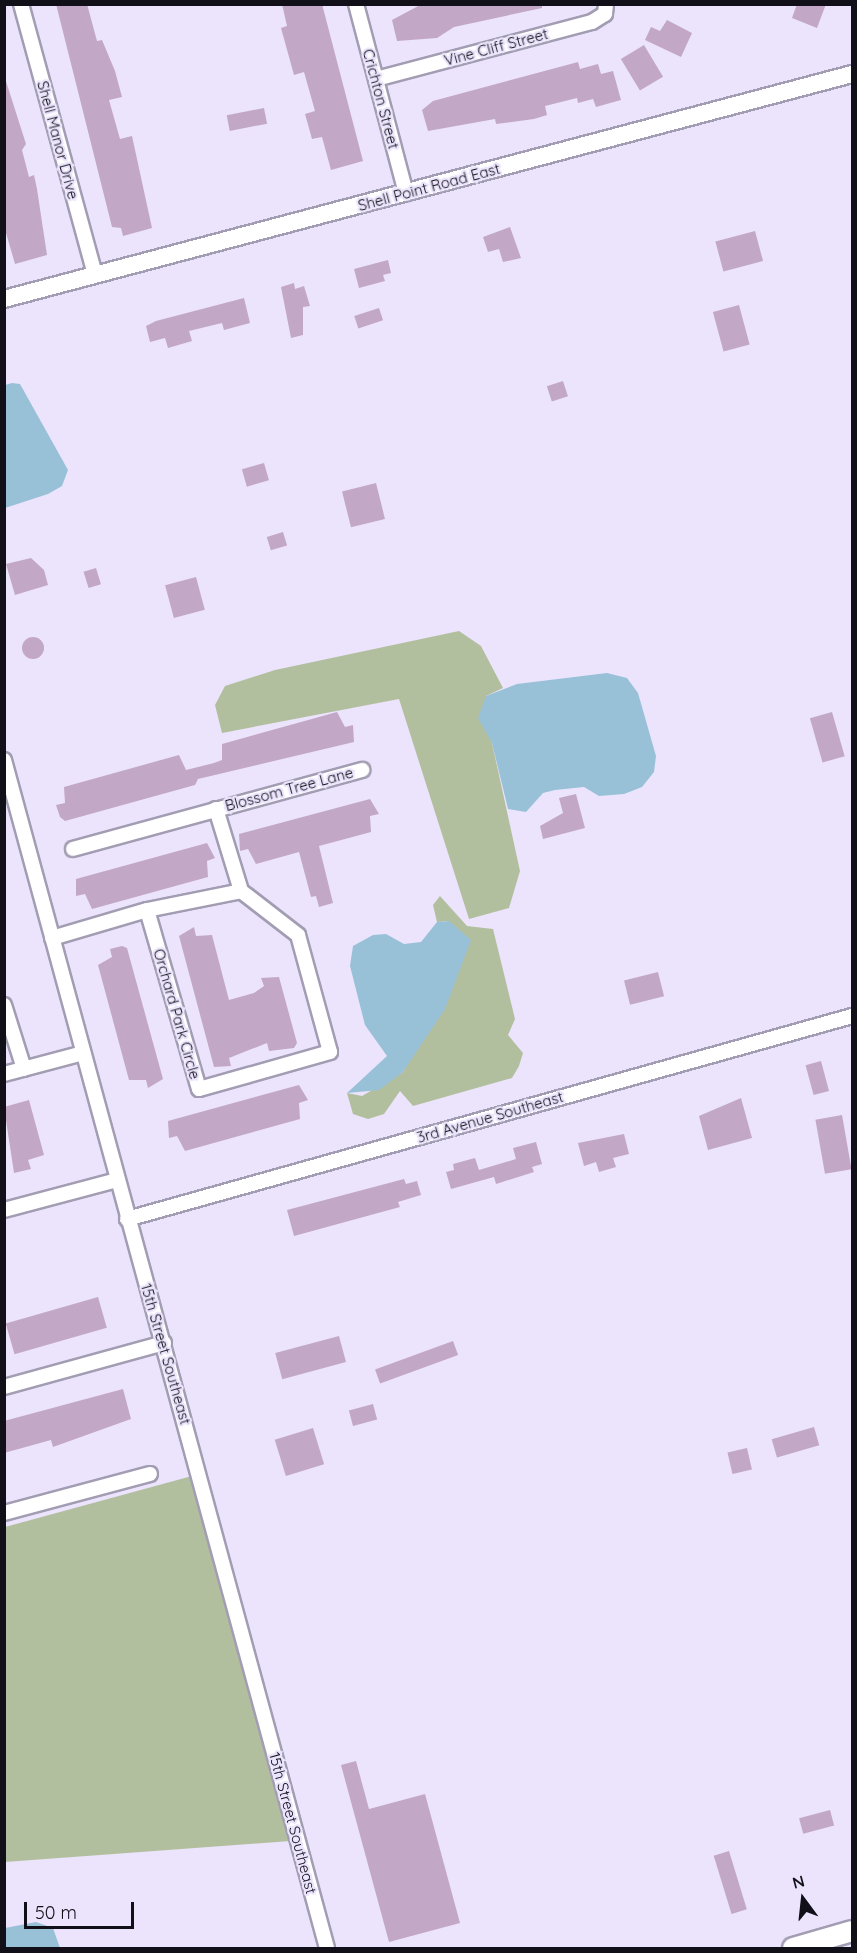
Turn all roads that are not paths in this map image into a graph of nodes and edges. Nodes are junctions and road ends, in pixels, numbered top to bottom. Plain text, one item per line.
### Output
1 (21, 4) edge
2 (357, 4) edge
3 (606, 4) edge
4 (852, 74) edge
5 (376, 79) junction
6 (406, 193) junction
7 (95, 275) junction
8 (4, 299) edge
9 (4, 760) edge
10 (362, 770) dead end
11 (8, 786) edge
12 (216, 809) junction
13 (73, 849) dead end
14 (241, 891) junction
15 (147, 910) junction
16 (52, 938) junction
17 (4, 1005) edge
18 (852, 1016) edge
19 (83, 1053) junction
20 (24, 1069) junction
21 (4, 1074) edge
22 (117, 1180) junction
23 (4, 1210) edge
24 (127, 1219) junction
25 (164, 1343) junction
26 (4, 1388) edge
27 (150, 1474) dead end
28 (4, 1513) edge
29 (852, 1932) edge
30 (327, 1948) edge
31 (793, 1948) edge

1 - 7 street, Shell Manor Drive
2 - 5 street, Crichton Street
3 - 5 street, Vine Cliff Street
4 - 6 street, Shell Point Road East
5 - 6 street, Crichton Street
6 - 7 street, Shell Point Road East
7 - 8 street, Shell Point Road East
9 - 11 street, 15th Street Southeast
10 - 12 street, Blossom Tree Lane
11 - 16 street, 15th Street Southeast
12 - 13 street, Blossom Tree Lane
12 - 14 street, Blossom Tree Lane
14 - 15 street
14 - 15 street, Orchard Park Circle
15 - 16 street
16 - 19 street, 15th Street Southeast
17 - 20 street
18 - 24 street, 3rd Avenue Southeast
19 - 20 street
19 - 22 street, 15th Street Southeast
20 - 21 street
22 - 23 street
22 - 24 street, 15th Street Southeast
24 - 25 street, 15th Street Southeast
25 - 26 street
25 - 30 street, 15th Street Southeast
27 - 28 street
29 - 31 main road

